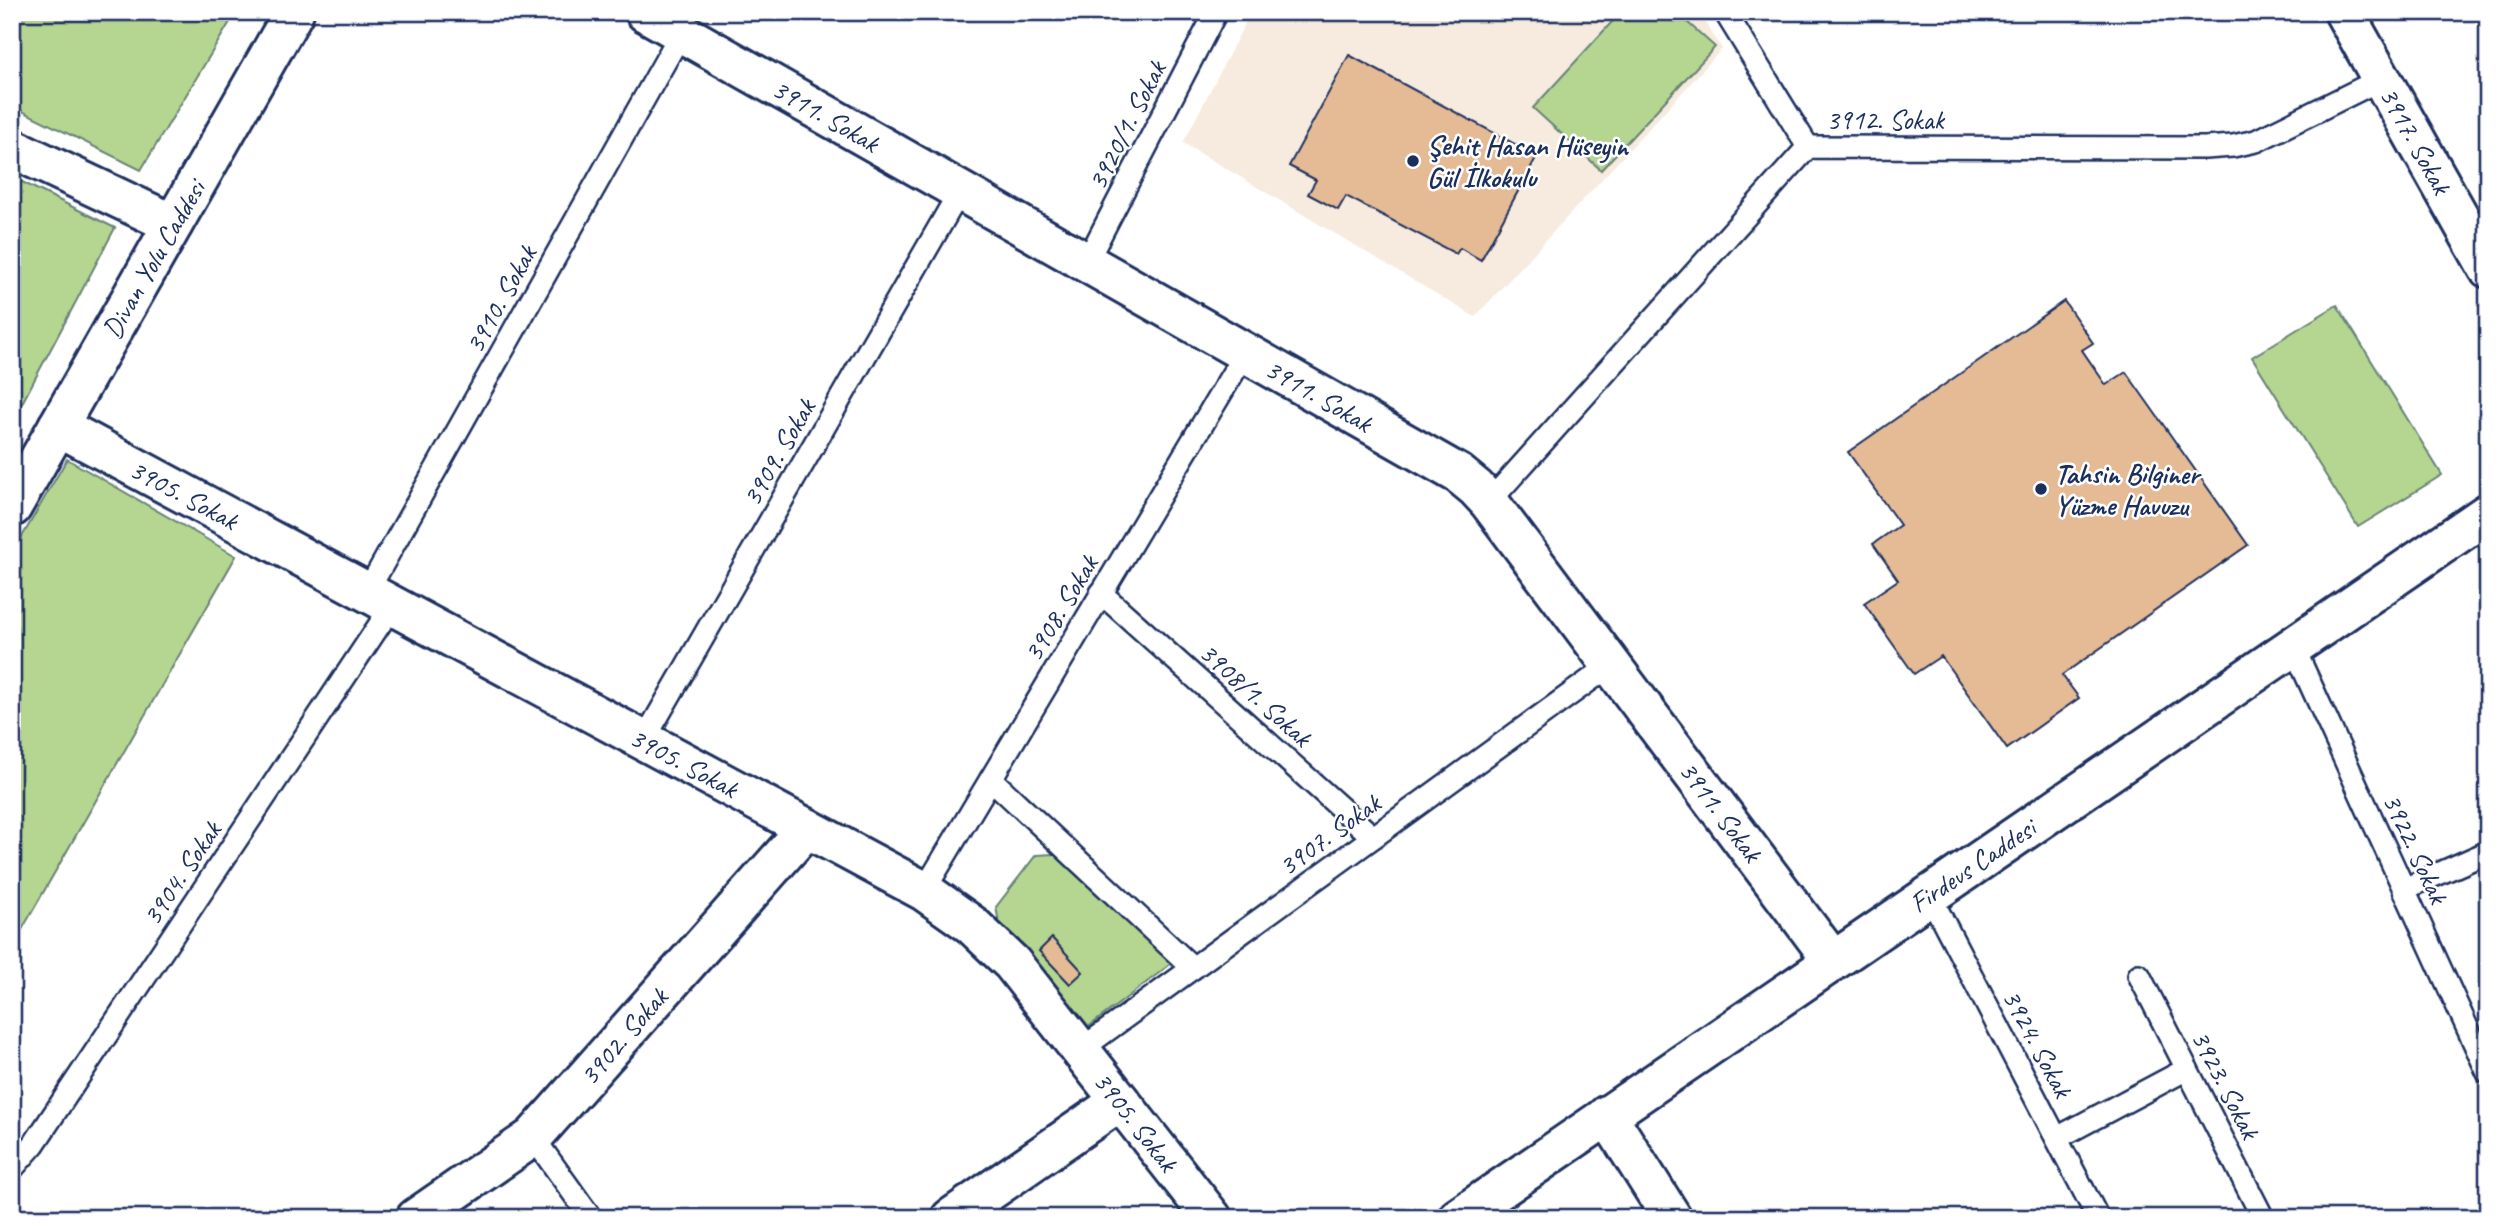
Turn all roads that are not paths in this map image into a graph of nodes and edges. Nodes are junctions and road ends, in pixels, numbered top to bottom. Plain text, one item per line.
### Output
1 (293, 12) edge
2 (645, 12) edge
3 (1216, 12) edge
4 (1725, 12) edge
5 (2344, 12) edge
6 (687, 23) edge
7 (2381, 79) junction
8 (1808, 147) junction
9 (12, 148) edge
10 (960, 191) junction
11 (173, 224) junction
12 (1086, 263) junction
13 (2488, 268) edge
14 (1245, 353) junction
15 (58, 426) junction
16 (1489, 502) junction
17 (12, 506) edge
18 (2488, 513) edge
19 (1101, 593) junction
20 (380, 599) junction
21 (2293, 646) junction
22 (1612, 664) junction
23 (644, 740) junction
24 (991, 779) junction
25 (807, 828) junction
26 (1373, 837) junction
27 (2488, 852) edge
28 (2404, 889) junction
29 (924, 891) junction
30 (1929, 894) junction
31 (1833, 961) junction
32 (1193, 968) junction
33 (2139, 975) dead end
34 (1080, 1049) junction
35 (2187, 1069) junction
36 (2488, 1073) edge
37 (1120, 1101) junction
38 (1607, 1115) junction
39 (533, 1137) junction
40 (2057, 1138) junction
41 (12, 1168) edge
42 (416, 1218) edge
43 (590, 1218) edge
44 (951, 1218) edge
45 (1212, 1218) edge
46 (1458, 1218) edge
47 (1672, 1218) edge
48 (2098, 1218) edge
49 (2263, 1218) edge

1 - 11 street, Divan Yolu Caddesi
2 - 6 street, 3911. Sokak
3 - 12 lane, 3920/1. Sokak
4 - 8 lane
5 - 7 street, 3917. Sokak
6 - 10 street, 3911. Sokak
6 - 20 lane, 3910. Sokak
7 - 8 lane, 3912. Sokak
7 - 13 street, 3917. Sokak
8 - 16 lane, 3912. Sokak
9 - 11 street
10 - 12 street, 3911. Sokak
10 - 23 lane, 3909. Sokak
11 - 15 street, Divan Yolu Caddesi
12 - 14 street, 3911. Sokak
14 - 16 street, 3911. Sokak
14 - 19 lane, 3908. Sokak
15 - 17 street, Divan Yolu Caddesi
15 - 20 street, 3905. Sokak
16 - 22 street, 3911. Sokak
18 - 21 street, Firdevs Caddesi
19 - 24 lane, 3908. Sokak
19 - 26 lane, 3908/1. Sokak
20 - 23 street, 3905. Sokak
20 - 41 lane, 3904. Sokak
21 - 28 lane, 3922. Sokak
21 - 30 street, Firdevs Caddesi
22 - 26 lane, 3907. Sokak
22 - 31 street, 3911. Sokak
23 - 25 street, 3905. Sokak
24 - 29 lane, 3908. Sokak
24 - 32 lane
25 - 29 street, 3905. Sokak
25 - 39 street, 3902. Sokak
26 - 32 lane, 3907. Sokak
27 - 28 lane
28 - 36 lane, 3922. Sokak
29 - 34 street, 3905. Sokak
30 - 31 street, Firdevs Caddesi
30 - 40 lane, 3924. Sokak
31 - 38 street, Firdevs Caddesi
32 - 34 lane, 3907. Sokak
33 - 35 lane, 3923. Sokak
34 - 37 street, 3905. Sokak
35 - 40 lane
35 - 49 lane, 3923. Sokak
37 - 44 street
37 - 45 street, 3905. Sokak
38 - 46 street, Firdevs Caddesi
38 - 47 street
39 - 42 street, 3902. Sokak
39 - 43 lane
40 - 48 lane, 3924. Sokak

